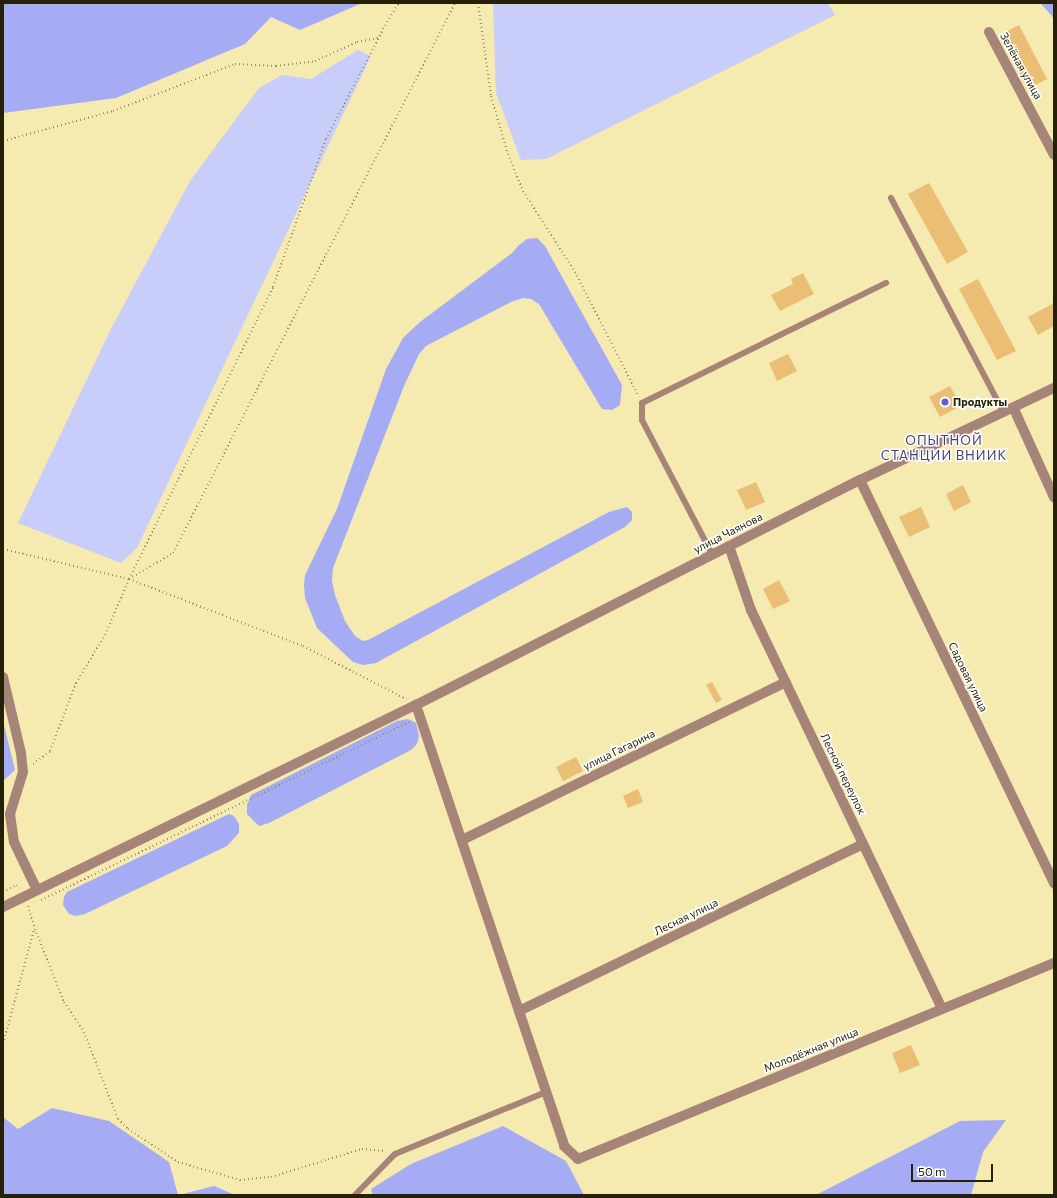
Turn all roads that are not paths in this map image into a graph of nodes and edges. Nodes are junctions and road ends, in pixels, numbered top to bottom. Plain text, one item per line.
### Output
1 (989, 32) dead end
2 (1054, 155) edge
3 (891, 198) dead end
4 (886, 283) dead end
5 (1054, 388) edge
6 (1009, 411) junction
7 (860, 480) junction
8 (1054, 497) edge
9 (729, 546) junction
10 (712, 554) junction
11 (3, 677) edge
12 (786, 682) junction
13 (416, 705) junction
14 (462, 840) junction
15 (863, 844) junction
16 (1054, 884) edge
17 (37, 890) junction
18 (3, 907) edge
19 (1054, 963) edge
20 (942, 1009) junction
21 (519, 1011) junction
22 (546, 1092) junction
23 (355, 1195) edge

1 - 2 street, Зелёная улица
3 - 6 lane
4 - 10 lane
5 - 6 street, улица Чаянова
6 - 7 street, улица Чаянова
6 - 8 street
7 - 9 street, улица Чаянова
7 - 16 street, Садовая улица
9 - 10 street, улица Чаянова
9 - 12 street, Лесной переулок
10 - 13 street, улица Чаянова
11 - 17 street
12 - 14 street, улица Гагарина
12 - 15 street, Лесной переулок
13 - 14 street
13 - 17 street, улица Чаянова
14 - 21 street
15 - 20 street, Лесной переулок
15 - 21 street, Лесная улица
17 - 18 street, улица Чаянова
19 - 20 street, Молодёжная улица
20 - 22 street, Молодёжная улица
21 - 22 street
22 - 23 lane

